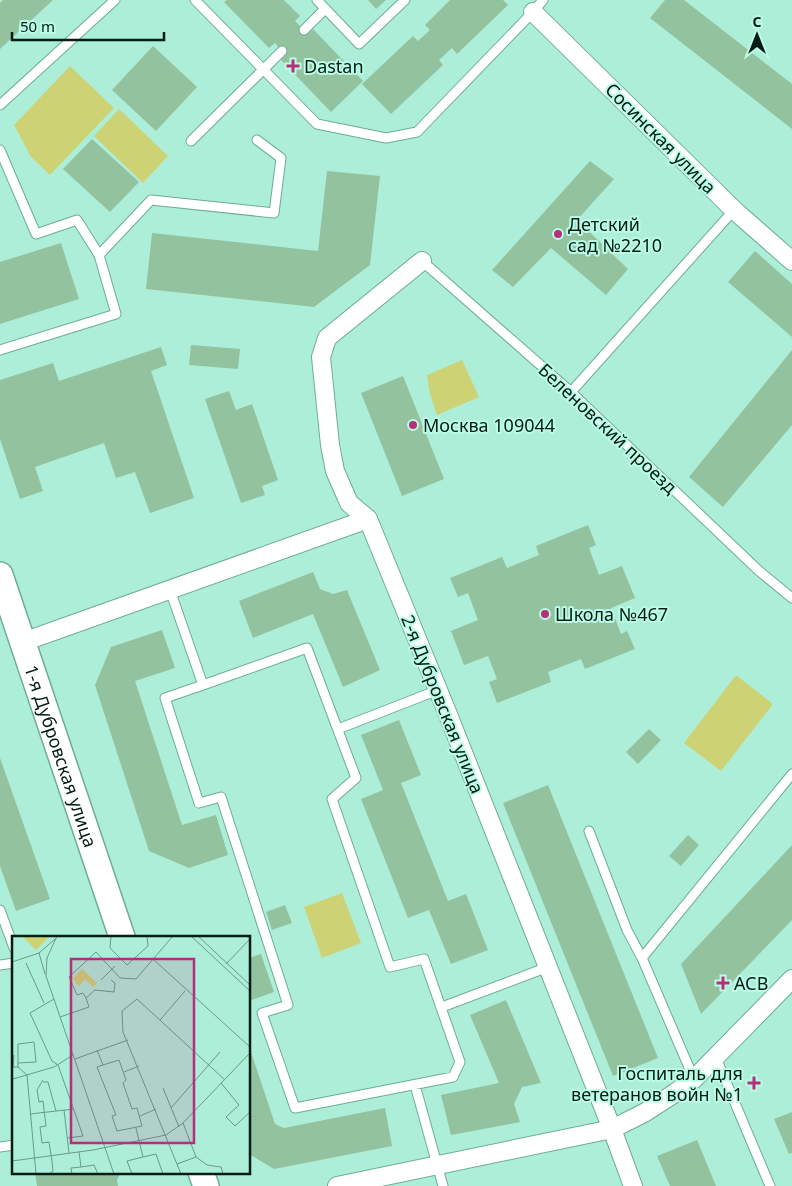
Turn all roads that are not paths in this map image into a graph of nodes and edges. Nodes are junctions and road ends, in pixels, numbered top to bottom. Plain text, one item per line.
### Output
1 (115, 0) edge
2 (195, 0) edge
3 (317, 0) edge
4 (405, 0) edge
5 (538, 6) edge
6 (325, 9) junction
7 (304, 30) dead end
8 (282, 51) dead end
9 (263, 69) junction
10 (0, 105) edge
11 (257, 140) dead end
12 (191, 141) dead end
13 (0, 150) edge
14 (734, 210) junction
15 (99, 254) junction
16 (422, 261) joint
17 (792, 261) edge
18 (0, 350) edge
19 (571, 392) junction
20 (368, 519) junction
21 (0, 574) edge
22 (170, 590) junction
23 (792, 598) edge
24 (13, 630) edge
25 (203, 685) junction
26 (438, 690) junction
27 (338, 729) junction
28 (792, 774) edge
29 (588, 830) dead end
30 (0, 910) edge
31 (122, 936) edge
32 (12, 943) edge
33 (642, 958) junction
34 (548, 967) junction
35 (792, 979) edge
36 (442, 1007) junction
37 (716, 1058) junction
38 (694, 1079) junction
39 (415, 1085) junction
40 (612, 1129) junction
41 (437, 1165) junction
42 (202, 1174) edge
43 (206, 1186) edge
44 (337, 1186) edge
45 (443, 1186) edge
46 (633, 1186) edge
47 (770, 1186) edge

1 - 10 lane
2 - 9 lane
3 - 6 lane
4 - 6 lane
5 - 9 lane
5 - 14 street, Сосинская улица
6 - 7 lane
8 - 9 lane
9 - 12 lane
11 - 15 lane
13 - 15 lane
14 - 17 street, Сосинская улица
14 - 19 lane
15 - 18 lane
16 - 19 lane, Беленовский проезд
16 - 20 street, 2-я Дубровская улица
19 - 23 lane, Беленовский проезд
20 - 22 street
20 - 26 street, 2-я Дубровская улица
21 - 24 main road, 1-я Дубровская улица
22 - 24 street
22 - 25 lane
24 - 31 main road, 1-я Дубровская улица
25 - 27 lane
25 - 39 lane
26 - 27 lane
26 - 34 street, 2-я Дубровская улица
27 - 36 lane
28 - 33 lane
29 - 33 lane
30 - 32 lane
33 - 38 lane
34 - 36 lane
34 - 40 street, 2-я Дубровская улица
35 - 37 street
36 - 39 lane
37 - 38 street
37 - 47 lane
38 - 40 street
39 - 41 lane
40 - 41 street
40 - 46 street, 2-я Дубровская улица
41 - 44 street
41 - 45 lane
42 - 43 main road

